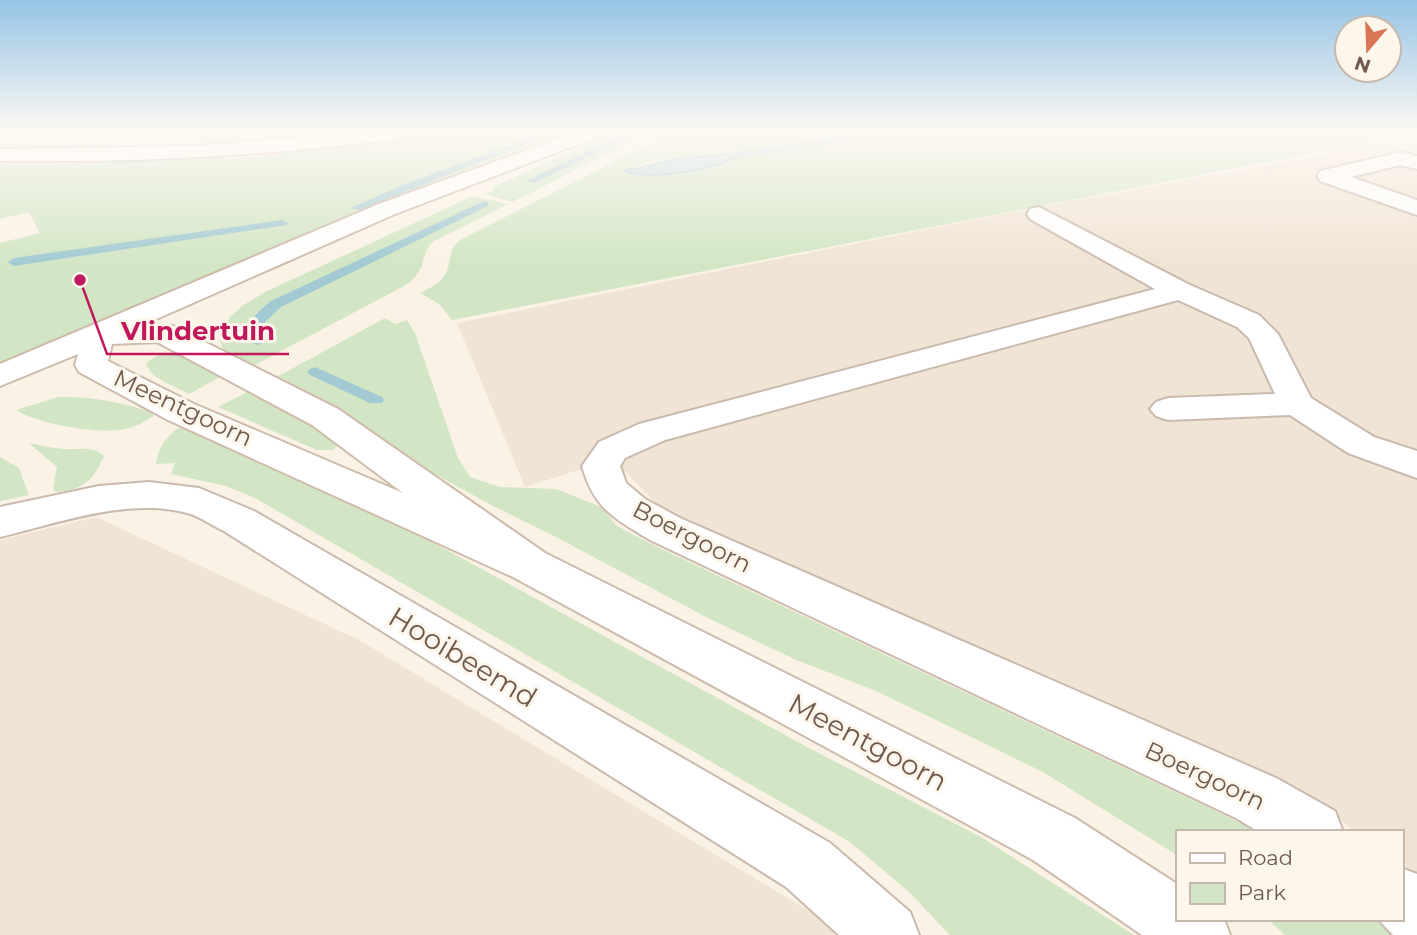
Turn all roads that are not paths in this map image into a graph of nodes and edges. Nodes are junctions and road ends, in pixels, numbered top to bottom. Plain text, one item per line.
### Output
1 (474, 177) edge
2 (505, 177) edge
3 (1330, 177) edge
4 (1417, 208) edge
5 (1039, 215) dead end
6 (1180, 291) junction
7 (162, 333) junction
8 (94, 350) junction
9 (0, 376) edge
10 (0, 403) edge
11 (1297, 404) junction
12 (1168, 409) dead end
13 (1417, 465) edge
14 (0, 522) edge
15 (529, 565) junction
16 (1311, 830) edge
17 (1403, 901) edge
18 (1417, 914) edge
19 (1176, 920) edge
20 (1177, 921) edge
21 (887, 935) edge
22 (1198, 935) edge

1 - 8 street
2 - 7 street
3 - 4 street
5 - 6 street
6 - 11 street
6 - 16 street, Boergoorn
7 - 8 street, Meentgoorn
7 - 15 street, Meentgoorn
8 - 9 street
8 - 10 street
8 - 15 street, Meentgoorn
11 - 12 street
11 - 13 street
14 - 21 street, Hooibeemd
15 - 19 street, Meentgoorn
17 - 18 street
20 - 22 street, Meentgoorn

